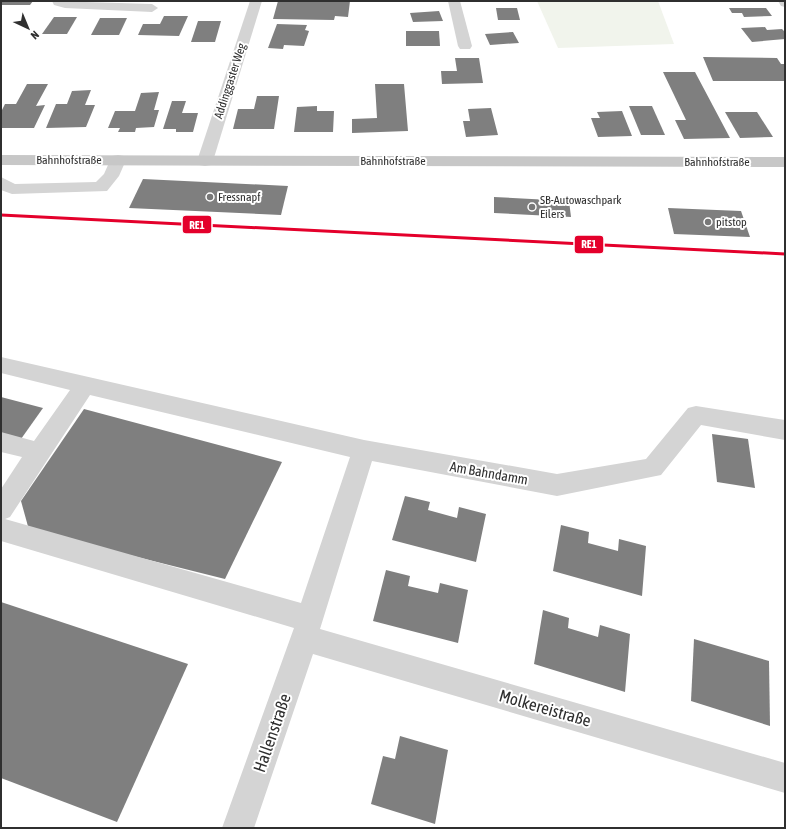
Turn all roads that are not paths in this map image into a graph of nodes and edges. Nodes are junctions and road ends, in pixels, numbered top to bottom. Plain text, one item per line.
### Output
1 (58, 1) edge
2 (256, 1) edge
3 (454, 1) edge
4 (152, 8) dead end
5 (465, 46) dead end
6 (118, 160) junction
7 (204, 161) junction
8 (785, 162) edge
9 (3, 163) edge
10 (1, 182) edge
11 (1, 365) edge
12 (85, 385) junction
13 (785, 430) edge
14 (1, 442) edge
15 (364, 450) junction
16 (39, 452) junction
17 (1, 509) edge
18 (1, 529) edge
19 (307, 628) junction
20 (785, 778) edge
21 (238, 828) edge

1 - 4 street
2 - 7 street, Addinggaster Weg
3 - 5 street
6 - 7 main road, Bahnhofstraße
6 - 9 main road, Bahnhofstraße
6 - 10 street
7 - 8 main road, Bahnhofstraße
11 - 12 street
12 - 15 street
12 - 16 street
13 - 15 street, Am Bahndamm
14 - 16 street
15 - 19 street
16 - 17 street
18 - 19 street, Molkereistraße
19 - 20 street, Molkereistraße
19 - 21 street, Hallenstraße

